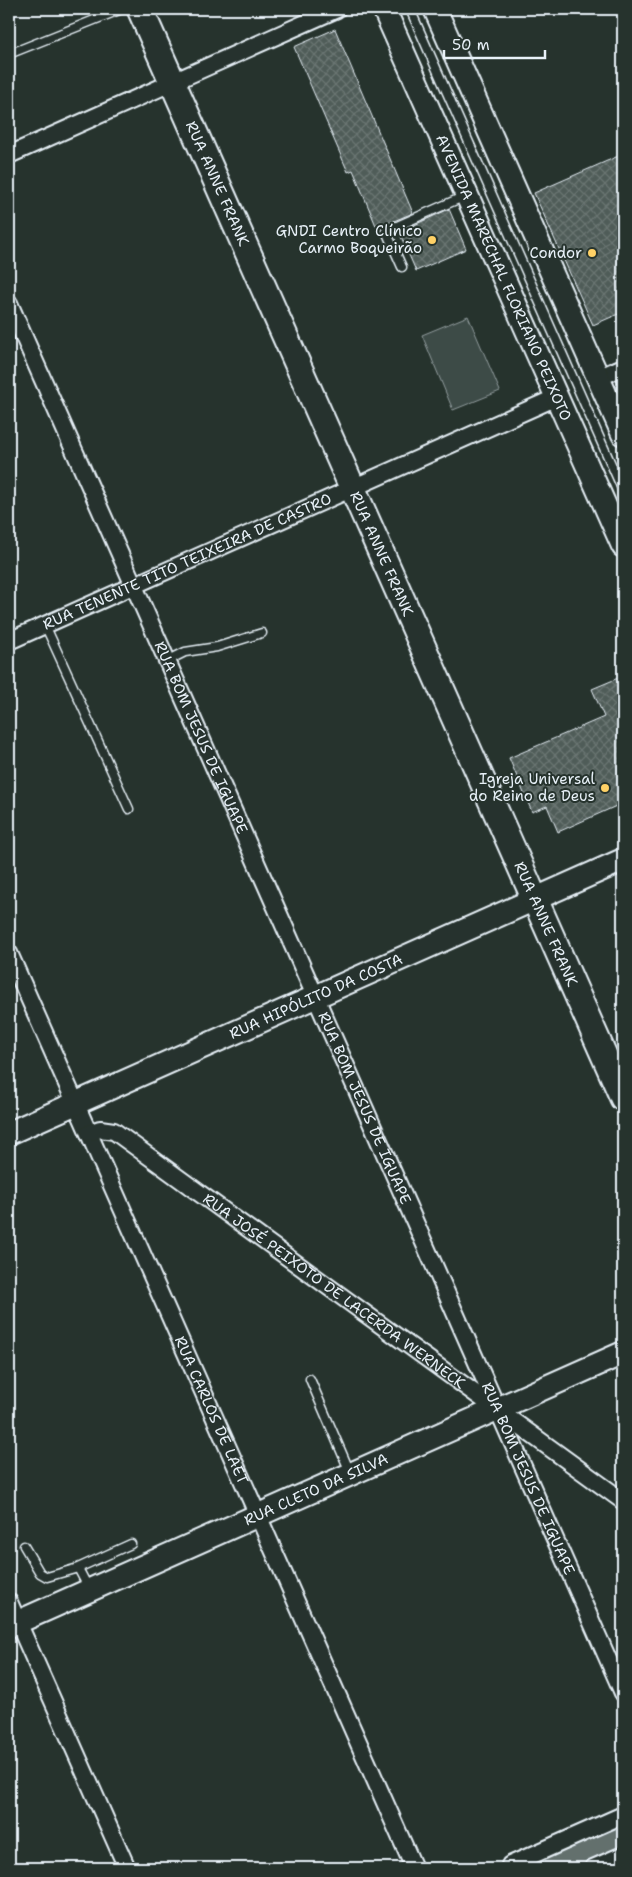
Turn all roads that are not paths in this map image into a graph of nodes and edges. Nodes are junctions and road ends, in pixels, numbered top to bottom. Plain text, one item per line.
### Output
1 (122, 9) edge
2 (140, 9) edge
3 (337, 9) edge
4 (384, 9) edge
5 (410, 9) edge
6 (435, 9) edge
7 (9, 54) edge
8 (172, 82) junction
9 (9, 155) edge
10 (467, 195) junction
11 (402, 267) dead end
12 (9, 303) edge
13 (623, 367) edge
14 (598, 378) junction
15 (557, 397) junction
16 (623, 434) edge
17 (352, 488) junction
18 (623, 491) edge
19 (623, 546) edge
20 (134, 585) junction
21 (45, 625) junction
22 (262, 633) dead end
23 (9, 641) edge
24 (167, 661) junction
25 (129, 809) dead end
26 (623, 860) edge
27 (535, 899) junction
28 (9, 953) edge
29 (316, 997) junction
30 (623, 1098) edge
31 (75, 1103) junction
32 (9, 1133) edge
33 (88, 1133) junction
34 (623, 1353) edge
35 (310, 1380) dead end
36 (497, 1410) junction
37 (352, 1474) junction
38 (623, 1501) edge
39 (258, 1516) junction
40 (131, 1544) dead end
41 (24, 1546) dead end
42 (78, 1568) junction
43 (89, 1591) junction
44 (9, 1602) edge
45 (13, 1624) edge
46 (623, 1693) edge
47 (623, 1815) edge
48 (623, 1855) edge
49 (510, 1865) dead end
50 (127, 1868) edge
51 (414, 1868) edge
52 (593, 1868) edge

1 - 7 lane
2 - 8 main road, RUA ANNE FRANK
3 - 8 street
4 - 10 street, AVENIDA MARECHAL FLORIANO PEIXOTO
5 - 18 lane
6 - 14 street
8 - 9 street
8 - 17 main road, RUA ANNE FRANK
10 - 11 lane
10 - 15 street, AVENIDA MARECHAL FLORIANO PEIXOTO
12 - 20 street, RUA BOM JESUS DE IGUAPE
13 - 14 street
14 - 16 street
15 - 17 street, RUA TENENTE TITO TEIXEIRA DE CASTRO
15 - 19 street, AVENIDA MARECHAL FLORIANO PEIXOTO
17 - 20 street, RUA TENENTE TITO TEIXEIRA DE CASTRO
17 - 27 main road, RUA ANNE FRANK
20 - 21 street, RUA TENENTE TITO TEIXEIRA DE CASTRO
20 - 24 street, RUA BOM JESUS DE IGUAPE
21 - 23 street, RUA TENENTE TITO TEIXEIRA DE CASTRO
21 - 25 lane
22 - 24 lane
24 - 29 street, RUA BOM JESUS DE IGUAPE
26 - 27 street, RUA HIPÓLITO DA COSTA
27 - 29 street, RUA HIPÓLITO DA COSTA
27 - 30 main road, RUA ANNE FRANK
28 - 31 street, RUA CARLOS DE LAET
29 - 31 street, RUA HIPÓLITO DA COSTA
29 - 36 street, RUA BOM JESUS DE IGUAPE
31 - 32 street, RUA HIPÓLITO DA COSTA
31 - 33 street, RUA CARLOS DE LAET
33 - 36 street, RUA JOSÉ PEIXOTO DE LACERDA WERNECK
33 - 39 street, RUA CARLOS DE LAET
34 - 36 street, RUA CLETO DA SILVA
35 - 37 lane
36 - 37 street, RUA CLETO DA SILVA
36 - 38 street, RUA JOSÉ PEIXOTO DE LACERDA WERNECK
36 - 46 street, RUA BOM JESUS DE IGUAPE
37 - 39 street, RUA CLETO DA SILVA
39 - 43 street, RUA CLETO DA SILVA
39 - 51 street, RUA CARLOS DE LAET
40 - 42 lane
41 - 42 lane
42 - 43 lane
43 - 45 street, RUA CLETO DA SILVA
44 - 45 street
45 - 50 street
47 - 49 street
48 - 52 street

